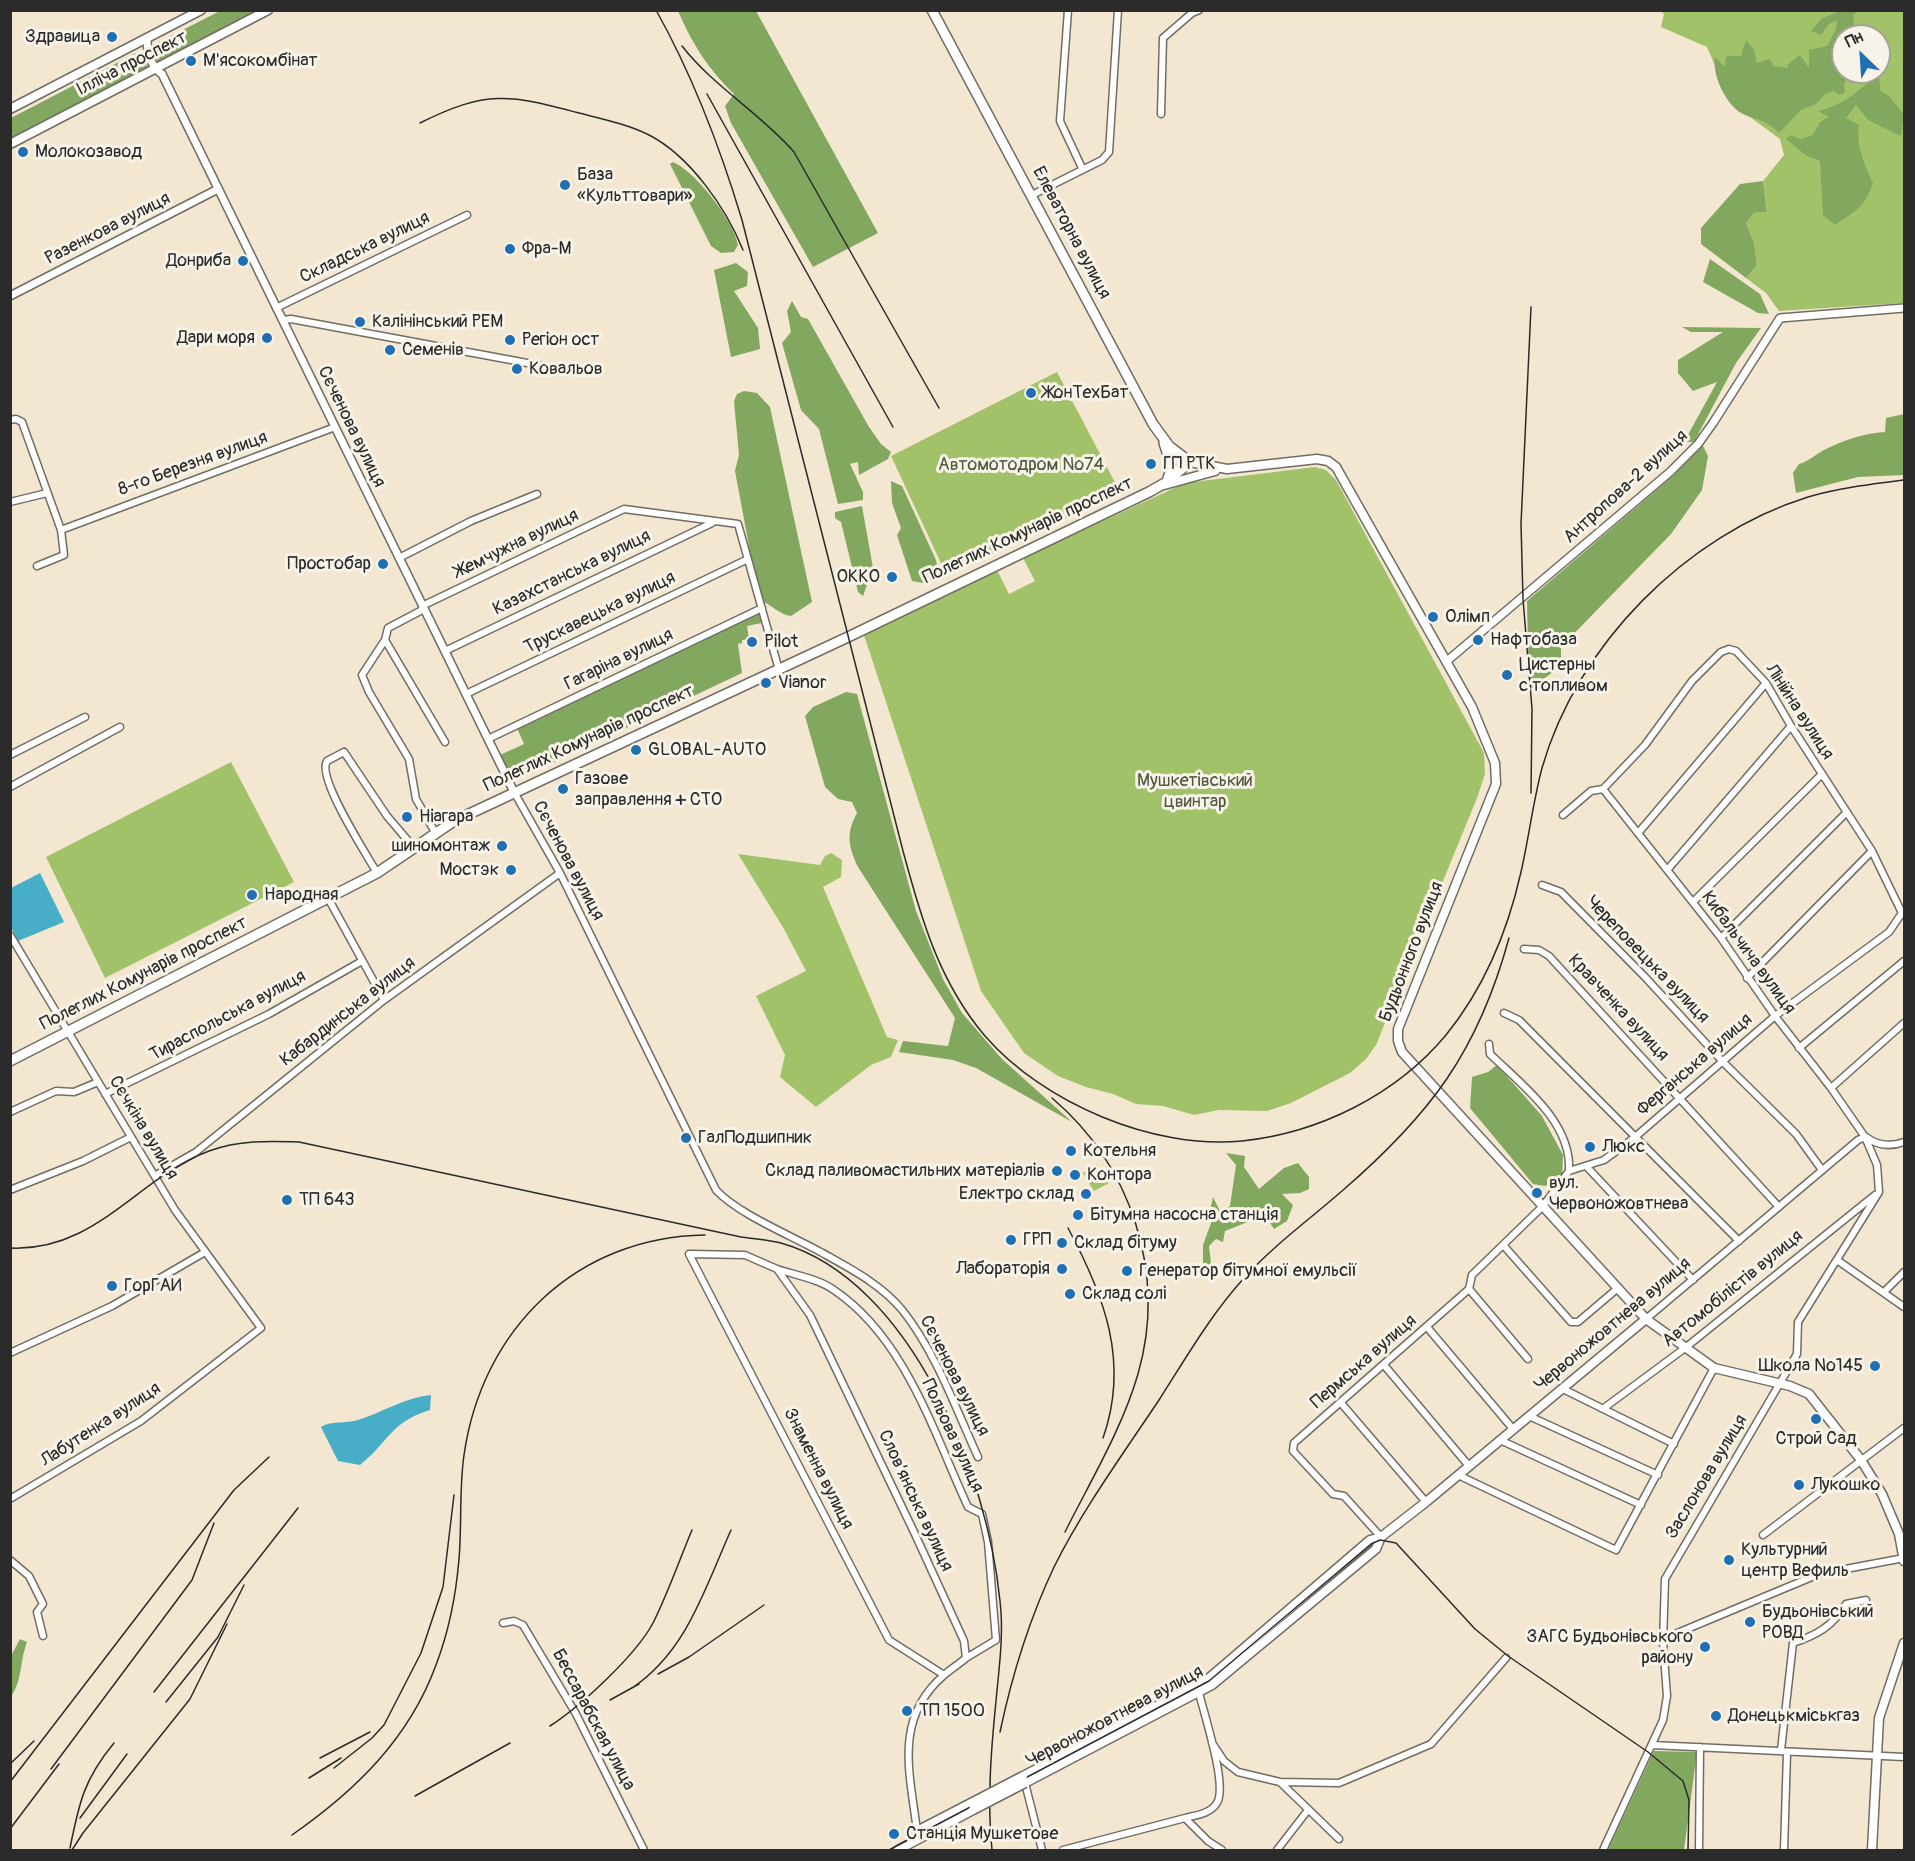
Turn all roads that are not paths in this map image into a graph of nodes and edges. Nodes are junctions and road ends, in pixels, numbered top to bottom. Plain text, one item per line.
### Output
1 (201, 10) edge
2 (268, 10) edge
3 (932, 10) edge
4 (1068, 10) edge
5 (1118, 10) edge
6 (1199, 10) edge
7 (147, 38) junction
8 (156, 70) junction
9 (10, 109) edge
10 (1161, 114) dead end
11 (10, 144) edge
12 (1083, 168) junction
13 (218, 189) junction
14 (1032, 195) junction
15 (467, 215) dead end
16 (10, 296) edge
17 (276, 308) junction
18 (1905, 308) edge
19 (283, 320) junction
20 (543, 366) dead end
21 (10, 420) edge
22 (335, 427) junction
23 (1160, 436) junction
24 (1190, 462) junction
25 (1227, 469) junction
26 (1161, 486) junction
27 (47, 493) junction
28 (537, 494) dead end
29 (10, 502) edge
30 (713, 522) junction
31 (61, 530) junction
32 (399, 558) junction
33 (748, 559) junction
34 (37, 566) dead end
35 (423, 608) junction
36 (762, 608) junction
37 (386, 640) junction
38 (445, 651) junction
39 (1447, 661) junction
40 (779, 669) junction
41 (1766, 683) junction
42 (465, 694) junction
43 (85, 717) dead end
44 (1791, 726) junction
45 (120, 727) dead end
46 (488, 739) junction
47 (445, 741) dead end
48 (10, 755) edge
49 (1822, 774) junction
50 (10, 787) edge
51 (1603, 789) junction
52 (514, 792) junction
53 (1847, 812) junction
54 (1563, 814) dead end
55 (435, 832) junction
56 (1639, 832) junction
57 (415, 849) junction
58 (1872, 851) junction
59 (1668, 869) junction
60 (377, 873) junction
61 (560, 873) junction
62 (1542, 885) dead end
63 (328, 898) junction
64 (1693, 902) junction
65 (1902, 913) joint
66 (10, 935) edge
67 (1721, 938) junction
68 (18, 948) junction
69 (1524, 949) dead end
70 (10, 952) edge
71 (362, 961) junction
72 (1905, 961) edge
73 (1747, 978) junction
74 (384, 1000) junction
75 (1504, 1013) dead end
76 (1775, 1016) junction
77 (1905, 1023) edge
78 (68, 1032) junction
79 (1489, 1044) dead end
80 (1799, 1048) junction
81 (10, 1061) edge
82 (1724, 1063) junction
83 (98, 1082) junction
84 (1832, 1088) junction
85 (105, 1094) junction
86 (1682, 1099) junction
87 (10, 1112) edge
88 (131, 1137) junction
89 (1634, 1137) junction
90 (1865, 1137) junction
91 (1905, 1142) edge
92 (1587, 1167) junction
93 (1822, 1170) junction
94 (1569, 1171) junction
95 (156, 1175) junction
96 (10, 1190) edge
97 (1879, 1192) junction
98 (1543, 1206) junction
99 (1779, 1207) junction
100 (1739, 1241) junction
101 (1504, 1246) junction
102 (205, 1251) junction
103 (1837, 1260) junction
104 (777, 1269) junction
105 (1905, 1272) edge
106 (1693, 1280) junction
107 (1618, 1288) junction
108 (1469, 1289) junction
109 (1885, 1291) junction
110 (1905, 1307) edge
111 (1646, 1319) junction
112 (1427, 1327) junction
113 (261, 1328) joint
114 (1685, 1348) junction
115 (10, 1353) edge
116 (1528, 1359) dead end
117 (1384, 1365) junction
118 (1714, 1368) junction
119 (1779, 1383) junction
120 (1563, 1389) junction
121 (1341, 1403) junction
122 (1604, 1408) junction
123 (1529, 1416) junction
124 (1905, 1428) edge
125 (1514, 1429) junction
126 (1500, 1440) junction
127 (1674, 1444) junction
128 (978, 1457) dead end
129 (1861, 1460) junction
130 (1469, 1466) junction
131 (1458, 1475) junction
132 (1658, 1475) junction
133 (10, 1499) edge
134 (1426, 1502) junction
135 (1641, 1504) junction
136 (1763, 1535) dead end
137 (1381, 1537) junction
138 (1904, 1559) edge
139 (10, 1560) edge
140 (1866, 1600) dead end
141 (503, 1623) dead end
142 (43, 1636) dead end
143 (1663, 1639) junction
144 (1905, 1643) edge
145 (966, 1658) junction
146 (1506, 1658) dead end
147 (944, 1675) junction
148 (1198, 1689) junction
149 (1212, 1743) junction
150 (1652, 1745) junction
151 (1700, 1747) junction
152 (1784, 1751) junction
153 (1876, 1756) junction
154 (1905, 1757) edge
155 (1024, 1780) junction
156 (1280, 1782) junction
157 (1308, 1810) junction
158 (1185, 1818) junction
159 (918, 1835) junction
160 (1340, 1839) dead end
161 (644, 1851) edge
162 (898, 1851) edge
163 (1042, 1851) edge
164 (1063, 1851) edge
165 (1222, 1851) edge
166 (1277, 1851) edge
167 (1603, 1851) edge
168 (1699, 1851) edge
169 (1785, 1851) edge
170 (1872, 1851) edge

1 - 7 main road, Ілліча проспект
2 - 8 main road, Ілліча проспект
3 - 14 main road, Елеваторна вулиця
4 - 12 street
5 - 12 street
6 - 10 street
7 - 8 street, Сєченова вулиця
7 - 9 main road, Ілліча проспект
8 - 11 main road, Ілліча проспект
8 - 13 street, Сєченова вулиця
12 - 14 street
13 - 16 street, Разенкова вулиця
13 - 17 street, Сєченова вулиця
14 - 23 main road, Елеваторна вулиця
15 - 17 street, Складська вулиця
17 - 19 street, Сєченова вулиця
18 - 39 street, Антропова-2 вулиця
19 - 20 street
19 - 22 street, Сєченова вулиця
21 - 27 street
22 - 31 street, 8-го Березня вулиця
22 - 32 street, Сєченова вулиця
23 - 24 main road, Елеваторна вулиця
23 - 26 main road
24 - 25 main road, Будьонного вулиця
24 - 26 main road, Полеглих Комунарів проспект
25 - 26 main road
25 - 39 main road, Будьонного вулиця
26 - 40 main road, Полеглих Комунарів проспект
27 - 29 street
27 - 31 street
28 - 32 street
30 - 33 street
30 - 35 street, Жемчужна вулиця
30 - 38 street, Казахстанська вулиця
31 - 34 street
32 - 35 street, Сєченова вулиця
33 - 36 street
33 - 42 street, Трускавецька вулиця
35 - 37 street, Жемчужна вулиця
35 - 38 street, Сєченова вулиця
36 - 40 street
36 - 46 street, Гагаріна вулиця
37 - 47 street
37 - 55 street
38 - 42 street, Сєченова вулиця
39 - 98 main road, Будьонного вулиця
40 - 52 main road, Полеглих Комунарів проспект
41 - 44 street, Лінійна вулиця
41 - 51 street, Лінійна вулиця
41 - 56 street
42 - 46 street, Сєченова вулиця
43 - 48 street
44 - 49 street, Лінійна вулиця
44 - 59 street
45 - 50 street
46 - 52 street, Сєченова вулиця
49 - 53 street, Лінійна вулиця
49 - 64 street
51 - 54 street, Лінійна вулиця
51 - 56 street, Кибальчича вулиця
52 - 55 main road, Полеглих Комунарів проспект
52 - 61 street, Сєченова вулиця
53 - 58 street, Лінійна вулиця
53 - 67 street
55 - 57 main road, Полеглих Комунарів проспект
56 - 59 street, Кибальчича вулиця
57 - 60 main road, Полеглих Комунарів проспект
57 - 60 street
58 - 65 street, Лінійна вулиця
58 - 73 street
59 - 64 street, Кибальчича вулиця
60 - 63 main road, Полеглих Комунарів проспект
61 - 74 street, Кабардинська вулиця
61 - 128 street, Сєченова вулиця
62 - 82 street, Череповецька вулиця
63 - 71 street
63 - 78 main road, Полеглих Комунарів проспект
64 - 67 street, Кибальчича вулиця
65 - 76 street, Ферганська вулиця
66 - 68 street, Сєчкіна вулиця
67 - 73 street, Кибальчича вулиця
68 - 70 street
68 - 78 street, Сєчкіна вулиця
69 - 86 street, Кравченка вулиця
71 - 74 street
71 - 85 street, Тираспольська вулиця
72 - 80 street
73 - 76 street, Кибальчича вулиця
74 - 95 street, Кабардинська вулиця
75 - 89 street
76 - 80 street, Кибальчича вулиця
76 - 82 street, Ферганська вулиця
77 - 84 street
78 - 81 main road, Полеглих Комунарів проспект
78 - 83 street, Сєчкіна вулиця
79 - 94 street
80 - 84 street, Кибальчича вулиця
82 - 86 street, Ферганська вулиця
82 - 93 street, Череповецька вулиця
83 - 85 street, Сєчкіна вулиця
83 - 87 street
84 - 90 street, Кибальчича вулиця
85 - 88 street, Сєчкіна вулиця
86 - 89 street, Ферганська вулиця
86 - 99 street, Кравченка вулиця
88 - 95 street, Сєчкіна вулиця
88 - 96 street
89 - 92 street, Ферганська вулиця
89 - 100 street
90 - 91 street
90 - 93 street, Червоножовтнева вулиця
90 - 97 street
92 - 94 street, Ферганська вулиця
92 - 106 street
93 - 99 street, Червоножовтнева вулиця
94 - 98 street
95 - 102 street, Сєчкіна вулиця
97 - 103 street, Заслонова вулиця
97 - 114 street, Автомобілістів вулиця
98 - 101 street, Пермська вулиця
98 - 107 main road, Будьонного вулиця
99 - 100 street, Червоножовтнева вулиця
100 - 106 street, Червоножовтнева вулиця
101 - 107 street
101 - 108 street, Пермська вулиця
102 - 113 street, Сєчкіна вулиця
102 - 115 street
103 - 109 street
103 - 119 street, Заслонова вулиця
104 - 145 street, Слов’янська вулиця
104 - 145 street, Польова вулиця
104 - 147 street, Знаменна вулиця
105 - 109 street
106 - 111 street, Червоножовтнева вулиця
107 - 111 main road, Будьонного вулиця
108 - 112 street, Пермська вулиця
108 - 116 street
109 - 110 street
111 - 114 main road, Будьонного вулиця
111 - 120 main road, Червоножовтнева вулиця
112 - 117 street, Пермська вулиця
112 - 125 street
113 - 133 street, Лабутенка вулиця
114 - 118 main road, Будьонного вулиця
114 - 122 street, Автомобілістів вулиця
117 - 121 street, Пермська вулиця
117 - 130 street
118 - 119 main road, Будьонного вулиця
118 - 127 street
119 - 129 main road, Будьонного вулиця
119 - 143 street, Заслонова вулиця
120 - 122 street
120 - 123 main road, Червоножовтнева вулиця
121 - 134 street
121 - 137 street, Пермська вулиця
122 - 127 street
123 - 125 main road, Червоножовтнева вулиця
123 - 132 street
124 - 129 street
125 - 126 main road, Червоножовтнева вулиця
126 - 130 main road, Червоножовтнева вулиця
126 - 135 street
127 - 132 street
129 - 136 street
129 - 138 main road, Будьонного вулиця
130 - 131 main road, Червоножовтнева вулиця
131 - 134 main road, Червоножовтнева вулиця
131 - 135 street
132 - 135 street
134 - 137 main road, Червоножовтнева вулиця
137 - 148 main road, Червоножовтнева вулиця
138 - 143 street
139 - 142 street
140 - 152 street
141 - 161 street, Бессарабская улица
143 - 150 street, Заслонова вулиця
144 - 153 main road
145 - 147 street
146 - 156 street
147 - 159 street
148 - 149 street
148 - 155 main road, Червоножовтнева вулиця
149 - 156 street
149 - 158 street
150 - 151 street
150 - 167 street, Заслонова вулиця
151 - 152 street
151 - 168 street
152 - 153 street
152 - 169 street
153 - 154 street
153 - 170 main road
155 - 159 main road, Червоножовтнева вулиця, bridge
155 - 163 street
156 - 157 street
157 - 160 street
157 - 166 street
158 - 164 street
158 - 165 street
159 - 162 main road

